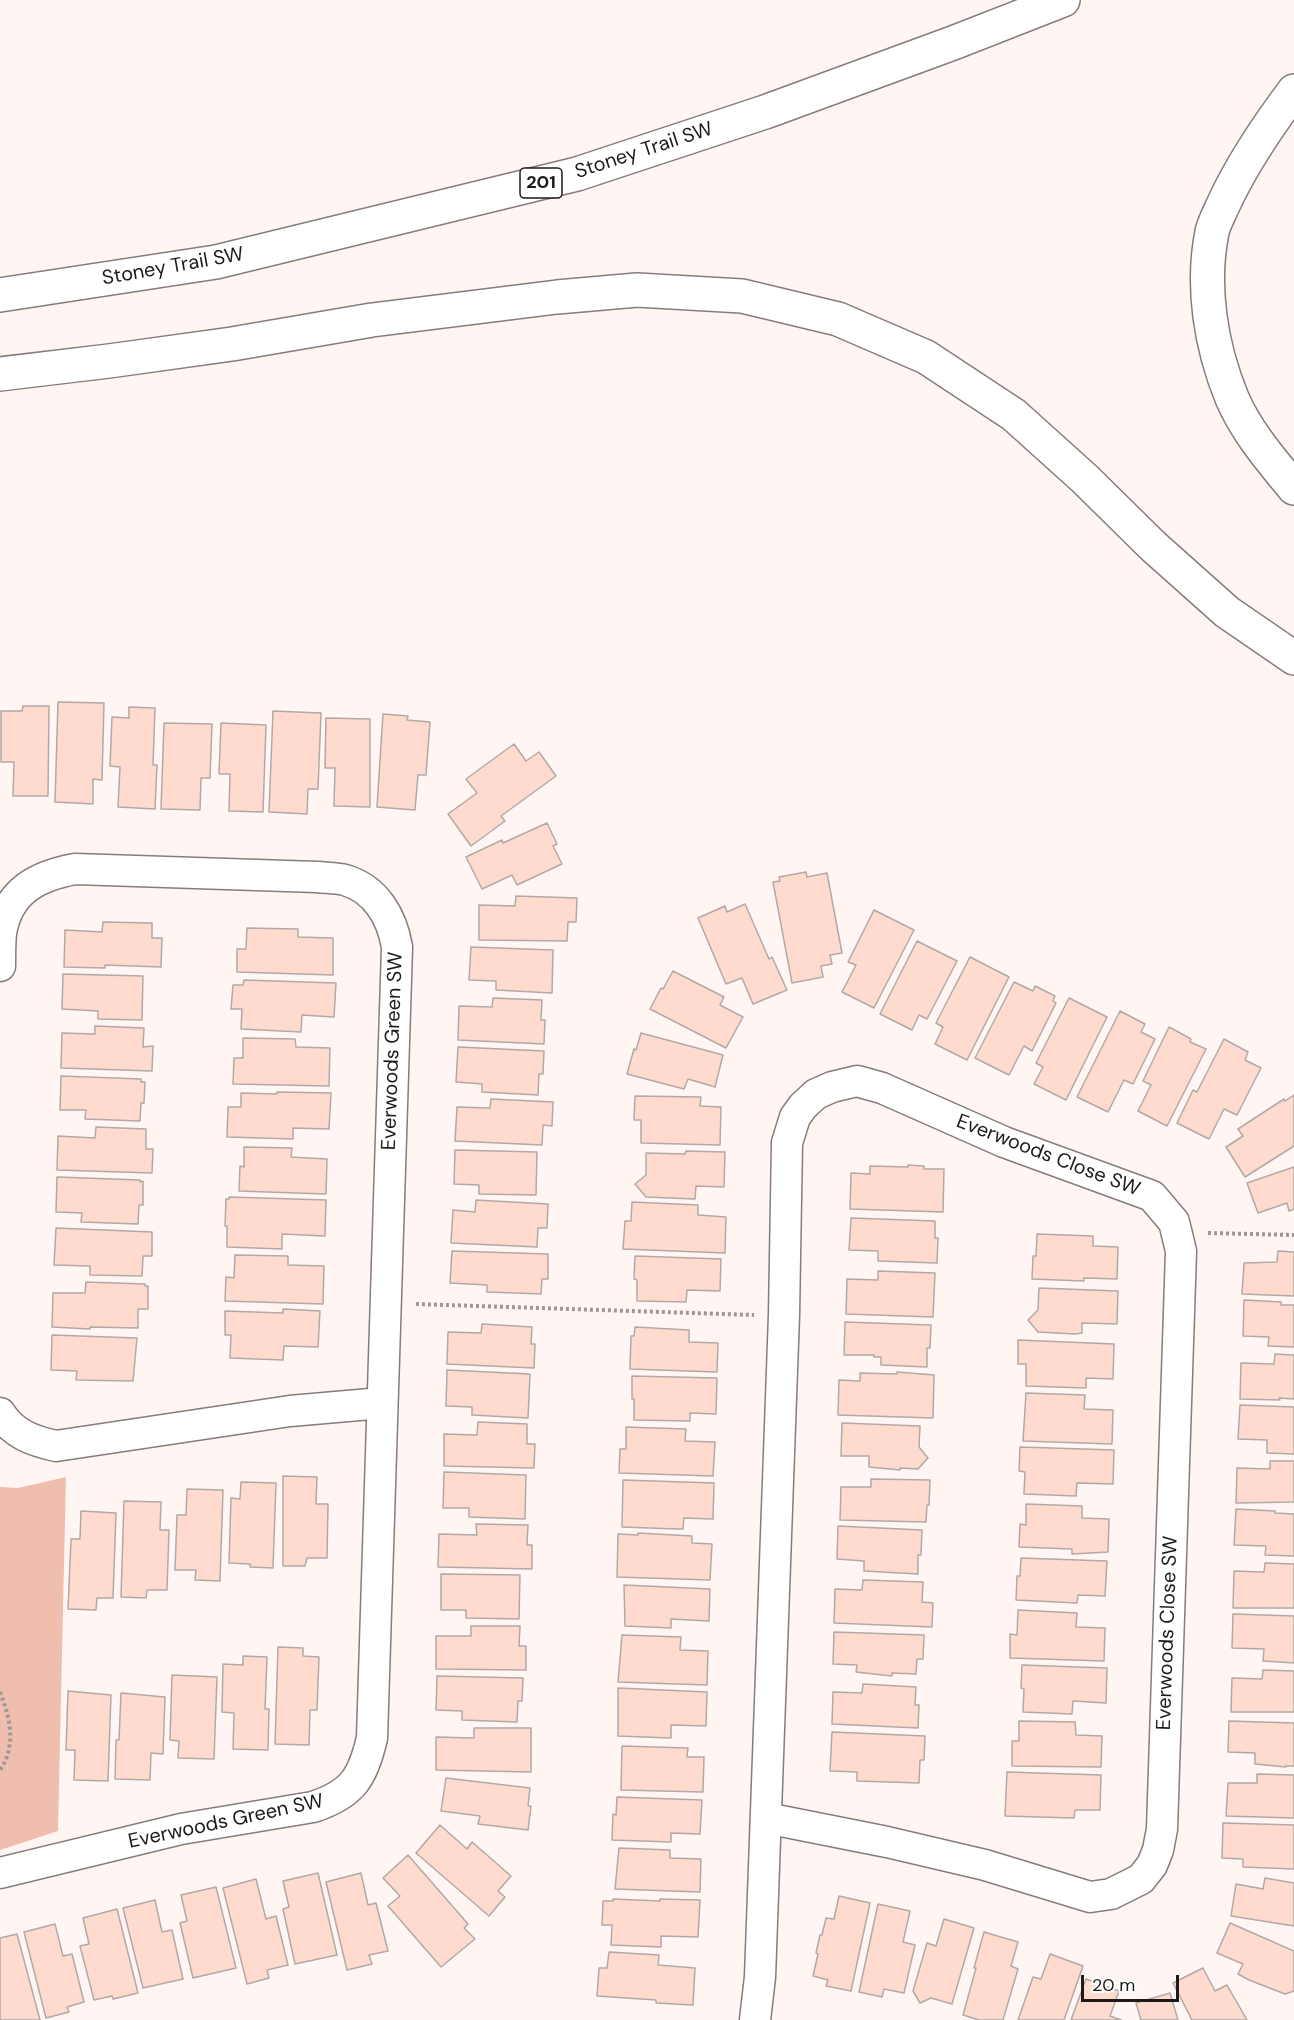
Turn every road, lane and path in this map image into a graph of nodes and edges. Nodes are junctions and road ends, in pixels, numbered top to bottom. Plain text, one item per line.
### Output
1 (1063, 0) edge
2 (1294, 91) edge
3 (0, 295) edge
4 (0, 374) edge
5 (1294, 488) edge
6 (1294, 658) edge
7 (0, 966) edge
8 (1178, 1232) junction
9 (1294, 1235) edge
10 (386, 1304) junction
11 (784, 1315) junction
12 (382, 1403) junction
13 (0, 1413) edge
14 (0, 1692) edge
15 (0, 1770) edge
16 (766, 1818) junction
17 (0, 1873) edge
18 (755, 2020) edge

1 - 3 highway, Stoney Trail SW / 201
2 - 5 highway
4 - 6 highway
7 - 10 street, Everwoods Green SW
8 - 9 path
8 - 11 street, Everwoods Close SW
8 - 16 street, Everwoods Close SW
10 - 11 path
10 - 12 street, Everwoods Green SW
11 - 16 street, Everwoods Close SW
12 - 13 street
12 - 17 street, Everwoods Green SW
14 - 15 path
16 - 18 street, Everwoods Close SW

